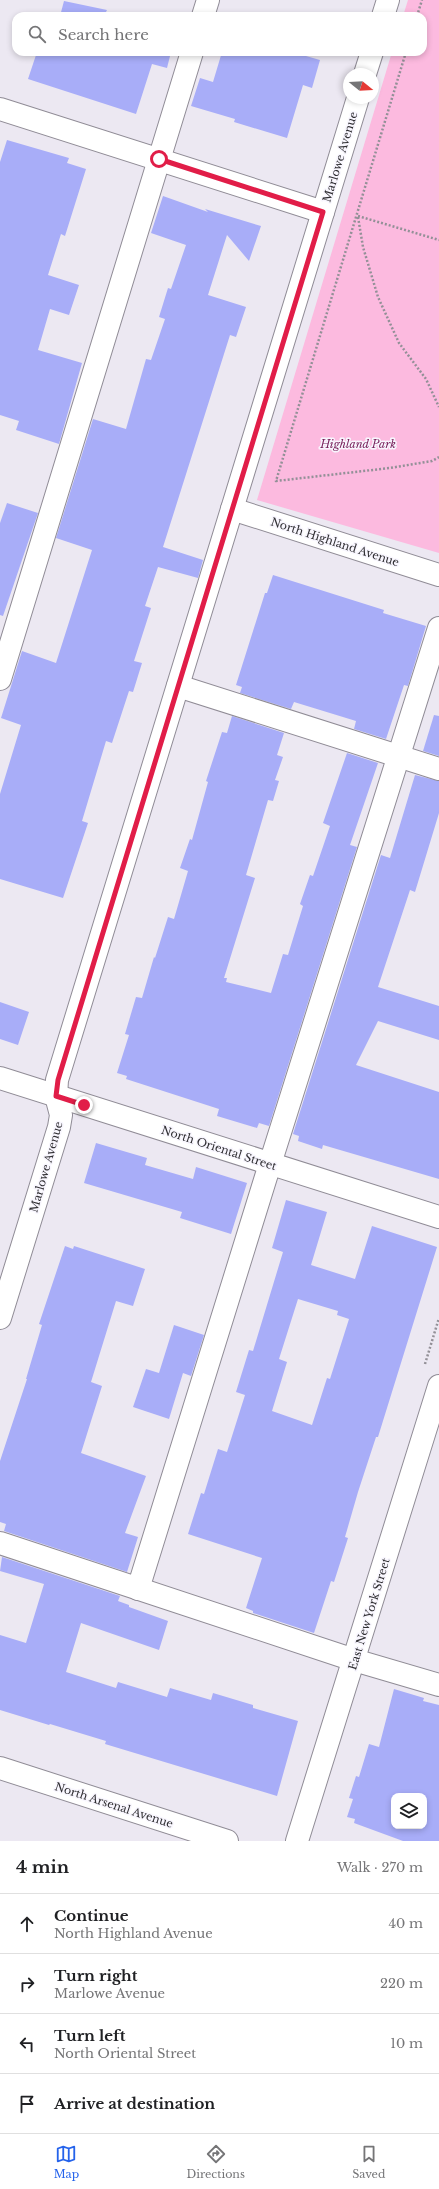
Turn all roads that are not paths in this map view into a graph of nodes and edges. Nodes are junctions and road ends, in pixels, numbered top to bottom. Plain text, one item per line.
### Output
1 (208, 0) edge
2 (388, 0) edge
3 (204, 12) edge
4 (384, 12) edge
5 (191, 56) edge
6 (371, 56) edge
7 (367, 68) edge
8 (356, 104) edge
9 (0, 108) edge
10 (159, 159) junction
11 (323, 212) junction
12 (232, 509) junction
13 (439, 575) edge
14 (439, 628) edge
15 (0, 679) edge
16 (178, 686) junction
17 (397, 757) junction
18 (439, 769) edge
19 (0, 1078) edge
20 (56, 1096) junction
21 (270, 1164) junction
22 (439, 1217) edge
23 (0, 1318) edge
24 (439, 1386) edge
25 (0, 1543) edge
26 (138, 1589) junction
27 (354, 1660) junction
28 (439, 1685) edge
29 (0, 1768) edge
30 (227, 1841) edge
31 (297, 1841) edge

1 - 3 street
2 - 4 street
5 - 10 street
6 - 7 street
8 - 11 street, Marlowe Avenue
9 - 10 street
10 - 11 street
10 - 15 street
11 - 12 street, Marlowe Avenue
12 - 13 street, North Highland Avenue
12 - 16 street, Marlowe Avenue
14 - 17 street
16 - 17 street
16 - 20 street, Marlowe Avenue
17 - 18 street
17 - 21 street
19 - 20 street, North Oriental Street
20 - 21 street, North Oriental Street
20 - 23 street, Marlowe Avenue
21 - 22 street, North Oriental Street
21 - 26 street
24 - 27 street, East New York Street
25 - 26 street
26 - 27 street
27 - 28 street
27 - 31 street, East New York Street
29 - 30 street, North Arsenal Avenue

